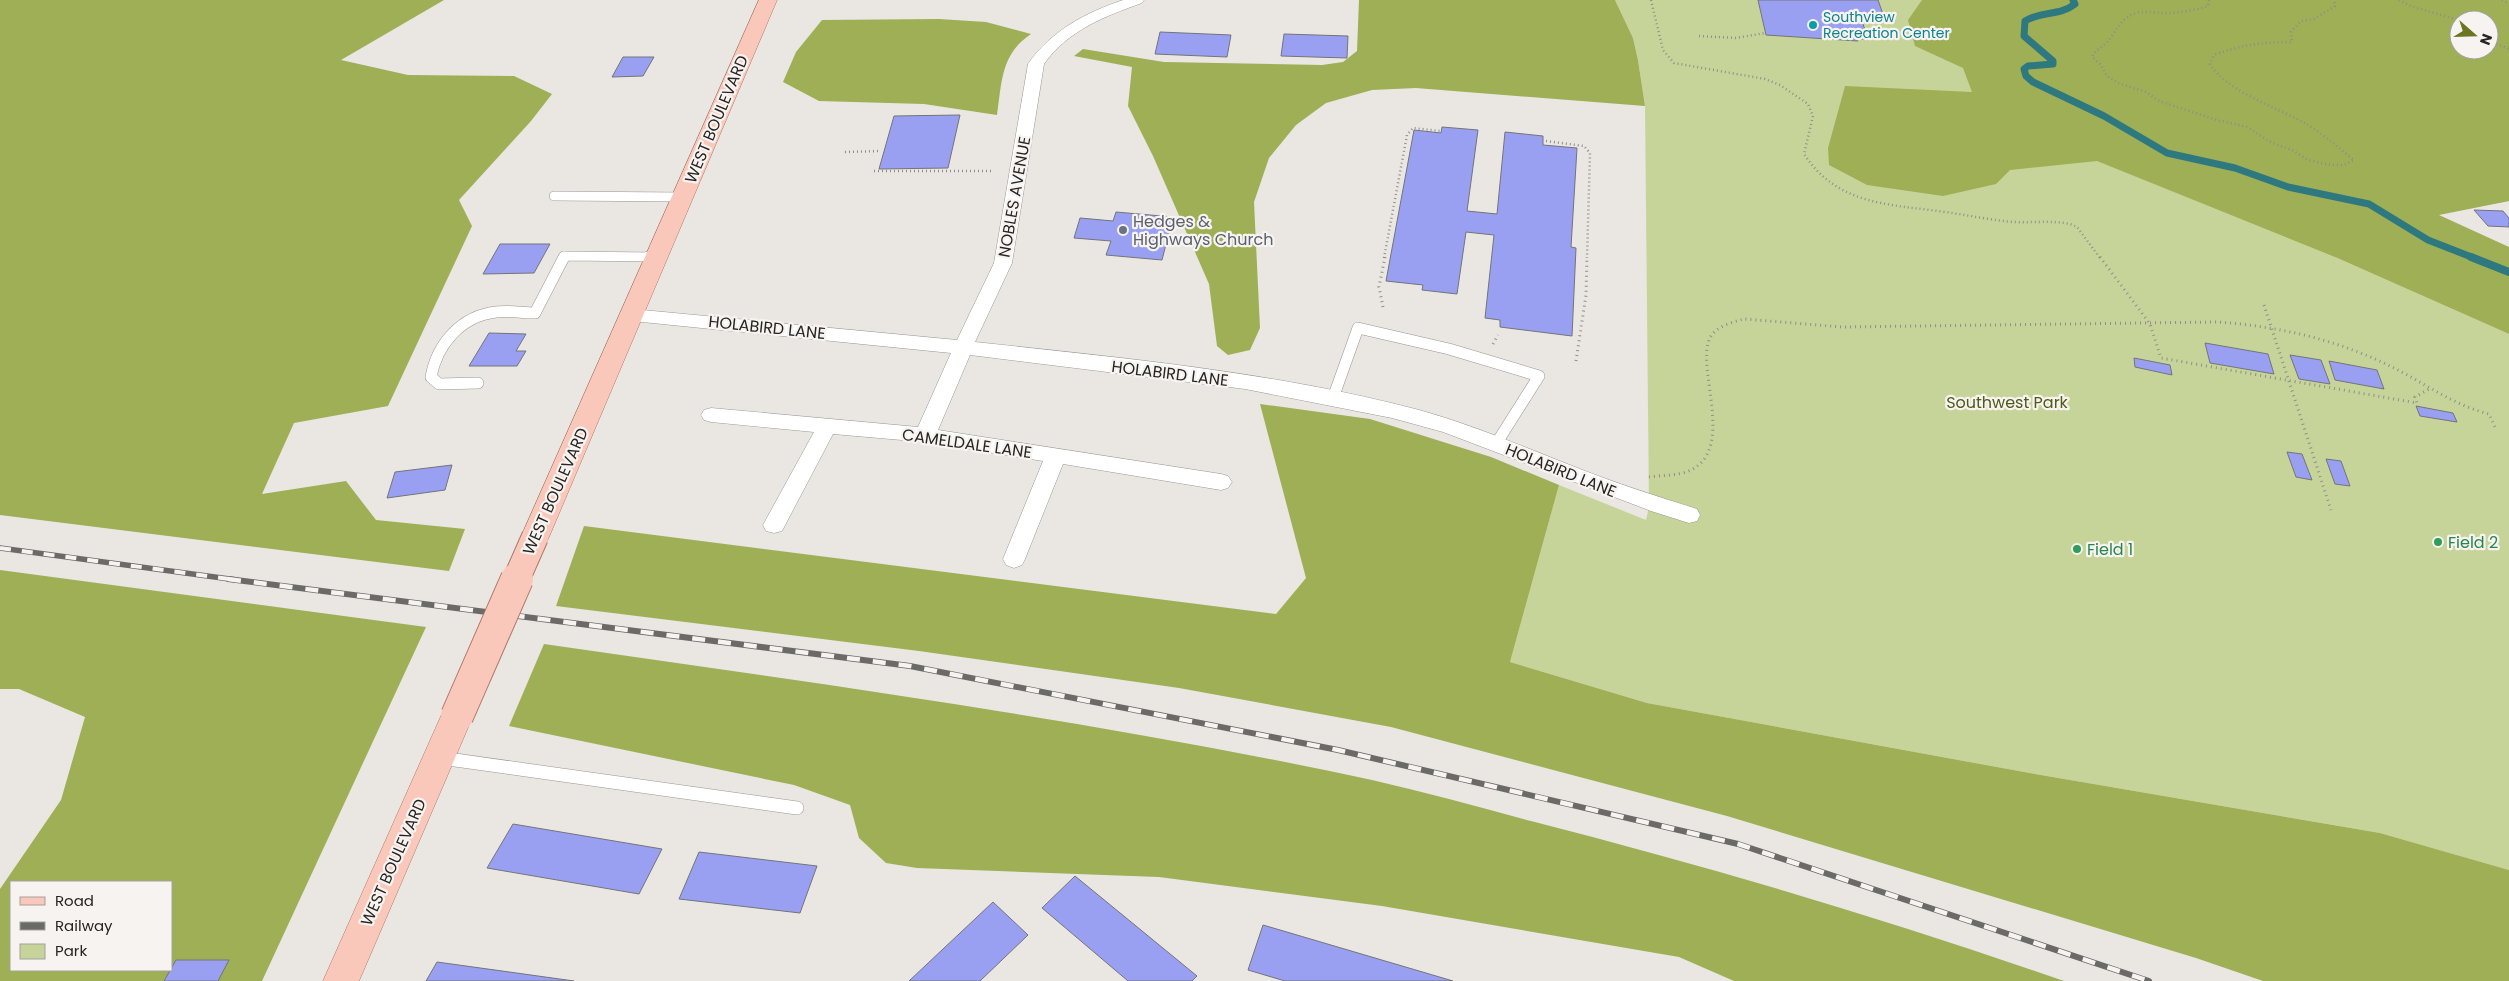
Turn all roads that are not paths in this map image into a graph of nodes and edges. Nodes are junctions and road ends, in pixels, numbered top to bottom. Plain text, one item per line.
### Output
1 (768, 0) edge
2 (1137, 0) edge
3 (554, 196) dead end
4 (682, 198) junction
5 (657, 257) junction
6 (632, 316) junction
7 (963, 348) junction
8 (478, 383) dead end
9 (1333, 398) junction
10 (711, 415) dead end
11 (827, 426) junction
12 (925, 436) junction
13 (1496, 444) junction
14 (1056, 456) junction
15 (1221, 482) dead end
16 (1689, 515) dead end
17 (774, 525) dead end
18 (1014, 559) dead end
19 (439, 758) junction
20 (797, 808) dead end
21 (341, 981) edge

1 - 4 main road, WEST BOULEVARD
2 - 7 street, NOBLES AVENUE
3 - 4 lane
4 - 5 main road, WEST BOULEVARD
5 - 6 main road, WEST BOULEVARD
5 - 8 lane
6 - 7 street, HOLABIRD LANE
6 - 19 main road, WEST BOULEVARD, bridge
7 - 9 street, HOLABIRD LANE
7 - 12 street, NOBLES AVENUE
9 - 13 street, HOLABIRD LANE
9 - 13 lane
10 - 11 street, CAMELDALE LANE
11 - 12 street, CAMELDALE LANE
11 - 17 street
12 - 14 street, CAMELDALE LANE
13 - 16 street, HOLABIRD LANE
14 - 15 street, CAMELDALE LANE
14 - 18 street
19 - 20 lane
19 - 21 main road, WEST BOULEVARD

